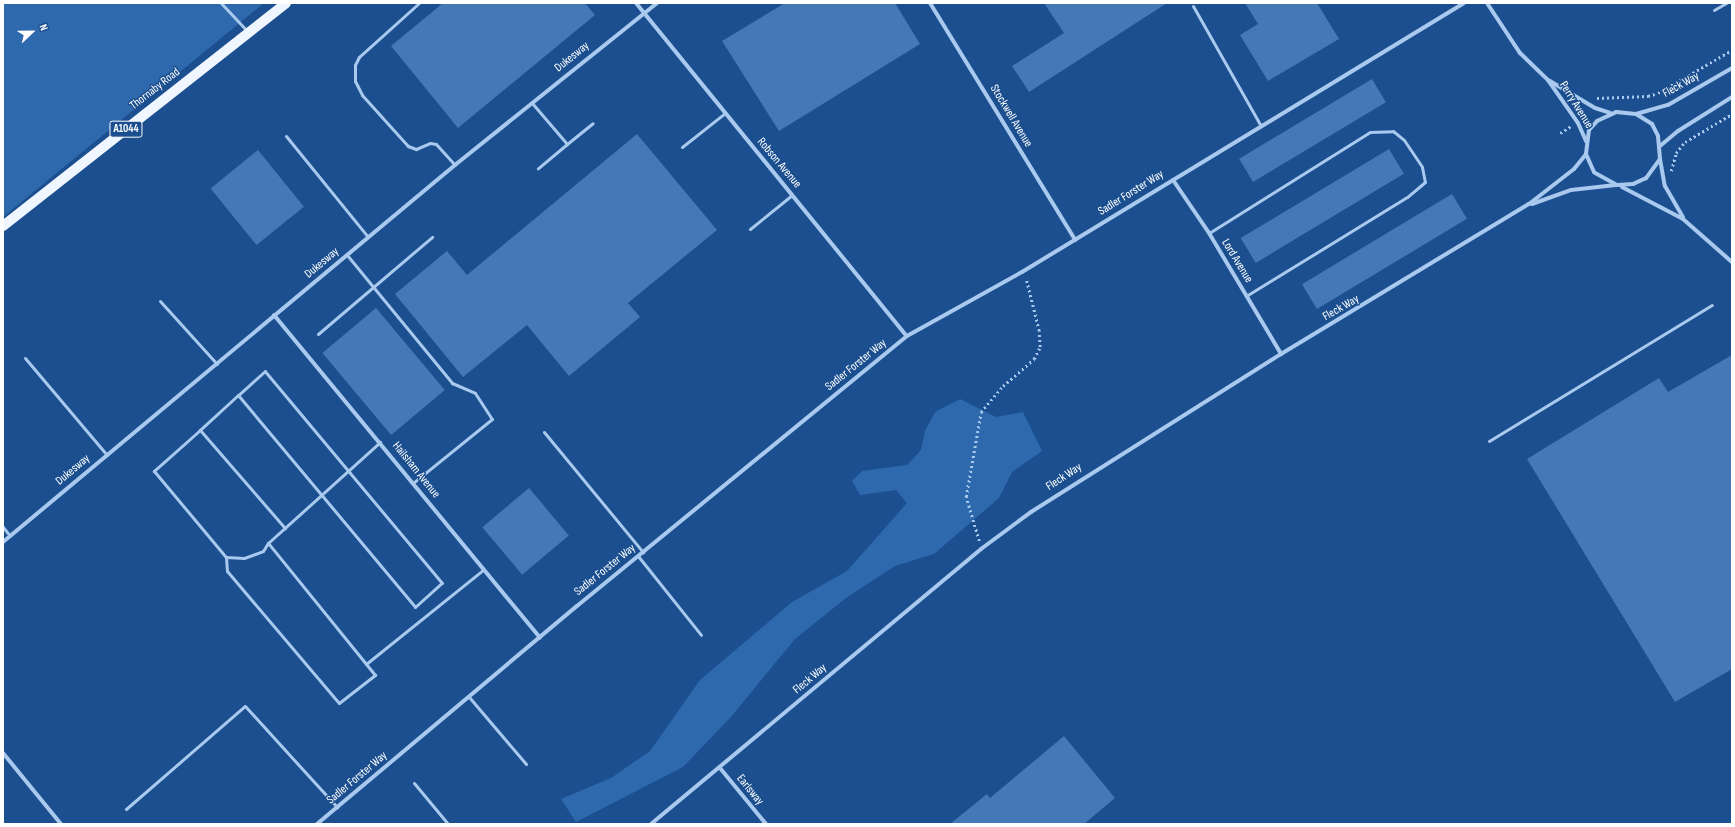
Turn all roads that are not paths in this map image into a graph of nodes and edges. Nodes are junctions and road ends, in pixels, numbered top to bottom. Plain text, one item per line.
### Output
1 (221, 3) edge
2 (286, 3) edge
3 (419, 3) edge
4 (636, 3) edge
5 (657, 3) edge
6 (930, 3) edge
7 (1464, 3) edge
8 (1487, 3) edge
9 (1726, 3) edge
10 (1194, 6) dead end
11 (1714, 10) dead end
12 (643, 12) junction
13 (248, 32) junction
14 (1732, 68) edge
15 (1548, 80) junction
16 (1732, 97) edge
17 (532, 103) junction
18 (725, 113) junction
19 (1610, 113) junction
20 (1636, 114) junction
21 (593, 123) dead end
22 (1261, 126) junction
23 (286, 136) dead end
24 (1586, 141) junction
25 (567, 144) junction
26 (1660, 146) junction
27 (682, 147) dead end
28 (1586, 154) junction
29 (1660, 159) junction
30 (455, 165) junction
31 (538, 168) dead end
32 (1173, 180) junction
33 (1617, 185) junction
34 (1622, 186) junction
35 (792, 195) junction
36 (1530, 204) junction
37 (1683, 219) junction
38 (3, 226) edge
39 (750, 229) dead end
40 (1209, 233) junction
41 (432, 236) dead end
42 (368, 237) junction
43 (1075, 240) junction
44 (346, 255) junction
45 (1732, 262) edge
46 (373, 286) junction
47 (1246, 296) junction
48 (160, 301) dead end
49 (1712, 305) dead end
50 (274, 315) junction
51 (318, 334) dead end
52 (907, 336) junction
53 (1281, 354) junction
54 (25, 358) dead end
55 (217, 364) junction
56 (238, 395) junction
57 (200, 430) junction
58 (544, 432) dead end
59 (1489, 441) dead end
60 (380, 442) junction
61 (107, 455) junction
62 (347, 470) junction
63 (413, 483) junction
64 (321, 494) junction
65 (3, 527) edge
66 (284, 528) junction
67 (10, 536) junction
68 (3, 542) edge
69 (268, 543) junction
70 (643, 552) junction
71 (638, 556) junction
72 (226, 557) junction
73 (484, 569) junction
74 (701, 635) dead end
75 (540, 638) junction
76 (366, 664) junction
77 (469, 697) junction
78 (3, 753) edge
79 (526, 764) dead end
80 (720, 768) junction
81 (414, 783) dead end
82 (337, 807) junction
83 (126, 809) dead end
84 (61, 824) edge
85 (317, 824) edge
86 (448, 824) edge
87 (651, 824) edge
88 (766, 824) edge

1 - 13 lane
2 - 13 main road, Thornaby Road / A1044
3 - 30 lane
4 - 12 street, Robson Avenue
5 - 12 street, Dukesway
6 - 43 street, Stockwell Avenue
7 - 22 street, Sadler Forster Way
8 - 15 street, Perry Avenue
9 - 11 lane
10 - 22 lane
12 - 17 street, Dukesway
12 - 18 street, Robson Avenue
13 - 38 main road, Thornaby Road / A1044
14 - 20 street, Fleck Way
15 - 19 street, Perry Avenue
15 - 24 street, Perry Avenue
16 - 26 street
17 - 25 lane
17 - 30 street, Dukesway
18 - 27 lane
18 - 35 street, Robson Avenue
19 - 20 street
19 - 24 street
20 - 26 street
21 - 25 lane
22 - 32 street, Sadler Forster Way
23 - 42 lane
24 - 28 street
25 - 31 lane
26 - 29 street
28 - 33 street
28 - 36 street, Fleck Way
29 - 34 street
29 - 37 street
30 - 42 street, Dukesway
32 - 40 street, Lord Avenue
32 - 43 street, Sadler Forster Way
33 - 34 street
33 - 36 street, Fleck Way
34 - 37 street
35 - 39 lane
35 - 52 street, Robson Avenue
36 - 53 street, Fleck Way
37 - 45 street
40 - 47 street, Lord Avenue
40 - 47 lane
41 - 46 lane
42 - 44 street, Dukesway
43 - 52 street, Sadler Forster Way
44 - 46 lane
44 - 50 street, Dukesway
46 - 51 lane
46 - 63 lane
47 - 53 street, Lord Avenue
48 - 55 lane
49 - 59 lane
50 - 55 street, Dukesway
50 - 60 street, Hailsham Avenue
52 - 70 street, Sadler Forster Way
53 - 80 street, Fleck Way
54 - 61 lane
55 - 61 street, Dukesway
56 - 57 lane
56 - 62 lane
56 - 64 lane
57 - 66 lane
57 - 72 lane
58 - 70 lane
60 - 62 lane
60 - 63 street, Hailsham Avenue
61 - 67 street, Dukesway
62 - 64 lane
62 - 64 lane
63 - 73 street, Hailsham Avenue
64 - 66 lane
65 - 67 lane
66 - 69 lane
67 - 68 street, Dukesway
69 - 72 lane
69 - 76 lane
70 - 71 street, Sadler Forster Way
71 - 74 lane
71 - 75 street, Sadler Forster Way
72 - 76 lane
73 - 75 street, Hailsham Avenue
73 - 76 lane
75 - 77 street, Sadler Forster Way
77 - 79 lane
77 - 82 street, Sadler Forster Way
78 - 84 street
80 - 87 street, Fleck Way
80 - 88 street, Earlsway
81 - 86 lane
82 - 83 lane
82 - 85 street, Sadler Forster Way

